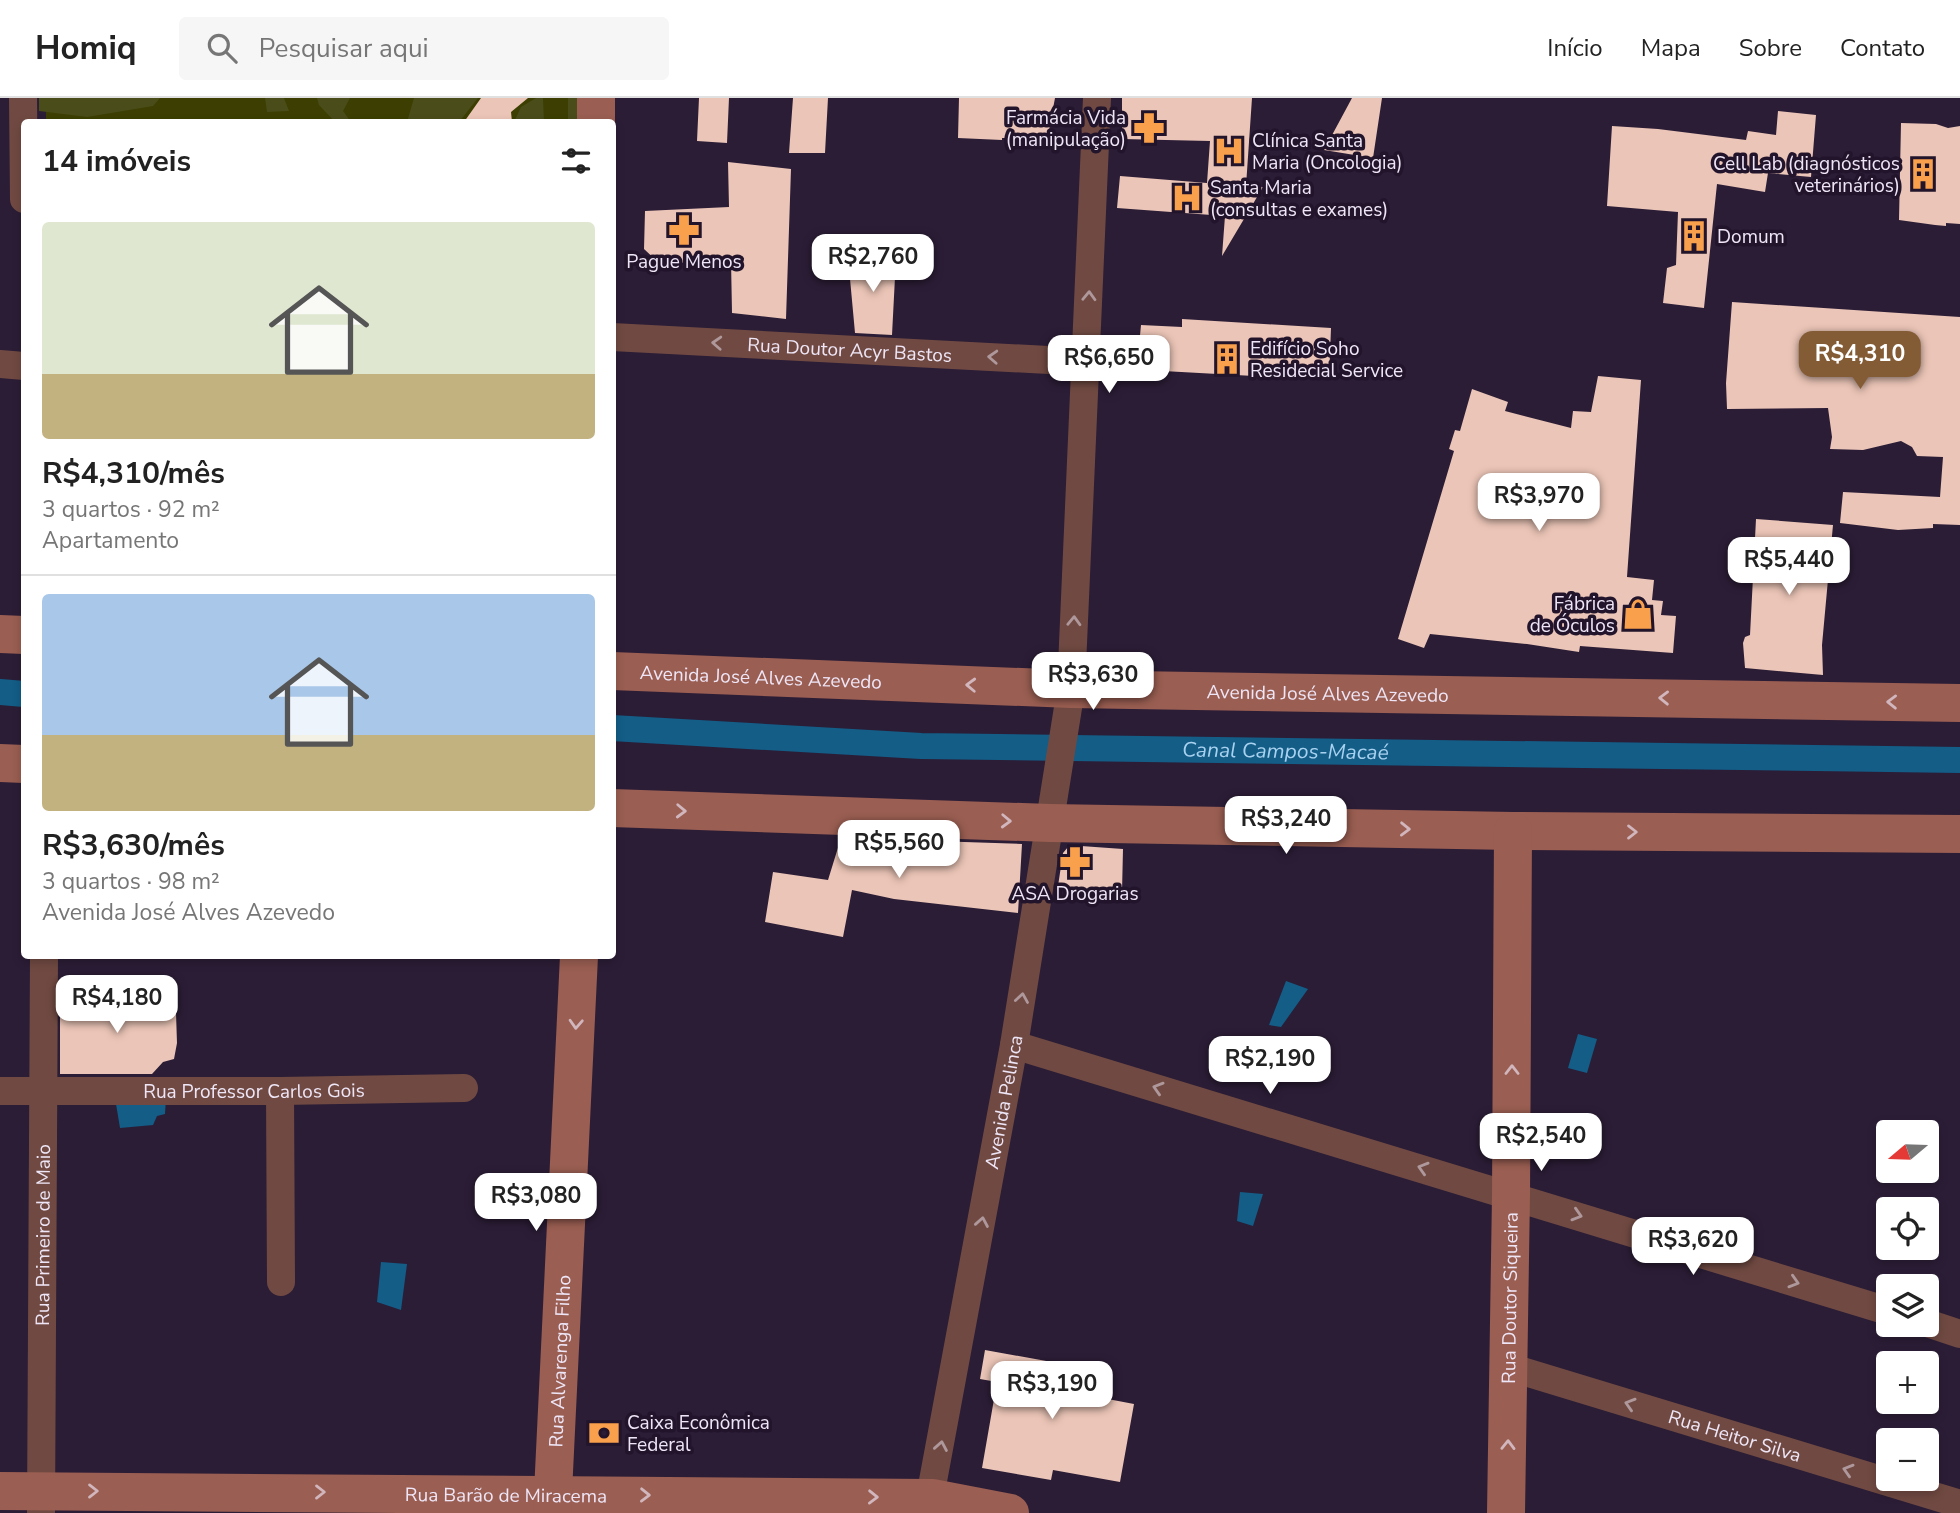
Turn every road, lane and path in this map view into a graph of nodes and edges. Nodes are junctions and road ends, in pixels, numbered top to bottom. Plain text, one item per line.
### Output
1 (23, 98) edge
2 (596, 98) edge
3 (1097, 98) edge
4 (23, 119) edge
5 (596, 119) edge
6 (616, 337) edge
7 (1086, 362) junction
8 (0, 364) edge
9 (21, 366) edge
10 (0, 634) edge
11 (21, 635) edge
12 (616, 671) edge
13 (1071, 689) junction
14 (1960, 703) edge
15 (0, 763) edge
16 (21, 764) edge
17 (616, 808) edge
18 (1050, 823) junction
19 (1513, 831) junction
20 (1960, 834) edge
21 (44, 959) edge
22 (579, 959) edge
23 (1014, 1045) junction
24 (464, 1088) dead end
25 (0, 1091) edge
26 (43, 1091) junction
27 (280, 1091) junction
28 (1511, 1195) junction
29 (281, 1282) dead end
30 (1876, 1307) edge
31 (1939, 1327) edge
32 (1960, 1334) edge
33 (1509, 1367) junction
34 (0, 1491) edge
35 (41, 1502) edge
36 (552, 1504) edge
37 (1960, 1504) edge
38 (930, 1505) edge
39 (1010, 1513) edge
40 (1507, 1513) edge

1 - 4 street
2 - 5 main road
7 -> 3 street, Avenida Pelinca
7 -> 6 street, Rua Doutor Acyr Bastos
13 -> 7 street, Avenida Pelinca
8 - 9 street
10 - 11 main road
13 -> 12 main road, Avenida José Alves Azevedo
14 -> 13 main road, Avenida José Alves Azevedo
13 - 18 street, Avenida Pelinca
15 - 16 main road
17 -> 18 main road
18 -> 19 main road
23 -> 18 street, Avenida Pelinca
19 -> 20 main road
28 -> 19 main road, Rua Doutor Siqueira
21 - 26 street, Rua Primeiro de Maio
22 -> 36 main road, Rua Alvarenga Filho
28 -> 23 street
38 -> 23 street, Avenida Pelinca
24 - 27 street, Rua Professor Carlos Gois
25 - 26 street, Rua Professor Carlos Gois
26 - 27 street, Rua Professor Carlos Gois
26 - 35 street, Rua Primeiro de Maio
27 - 29 street
28 -> 30 street
28 - 33 main road, Rua Doutor Siqueira
31 - 32 street
37 -> 33 street, Rua Heitor Silva
40 -> 33 main road, Rua Doutor Siqueira
34 - 35 main road, Rua Barão de Miracema
35 -> 36 main road, Rua Barão de Miracema
36 -> 38 main road, Rua Barão de Miracema
38 - 39 main road, Rua Barão de Miracema

